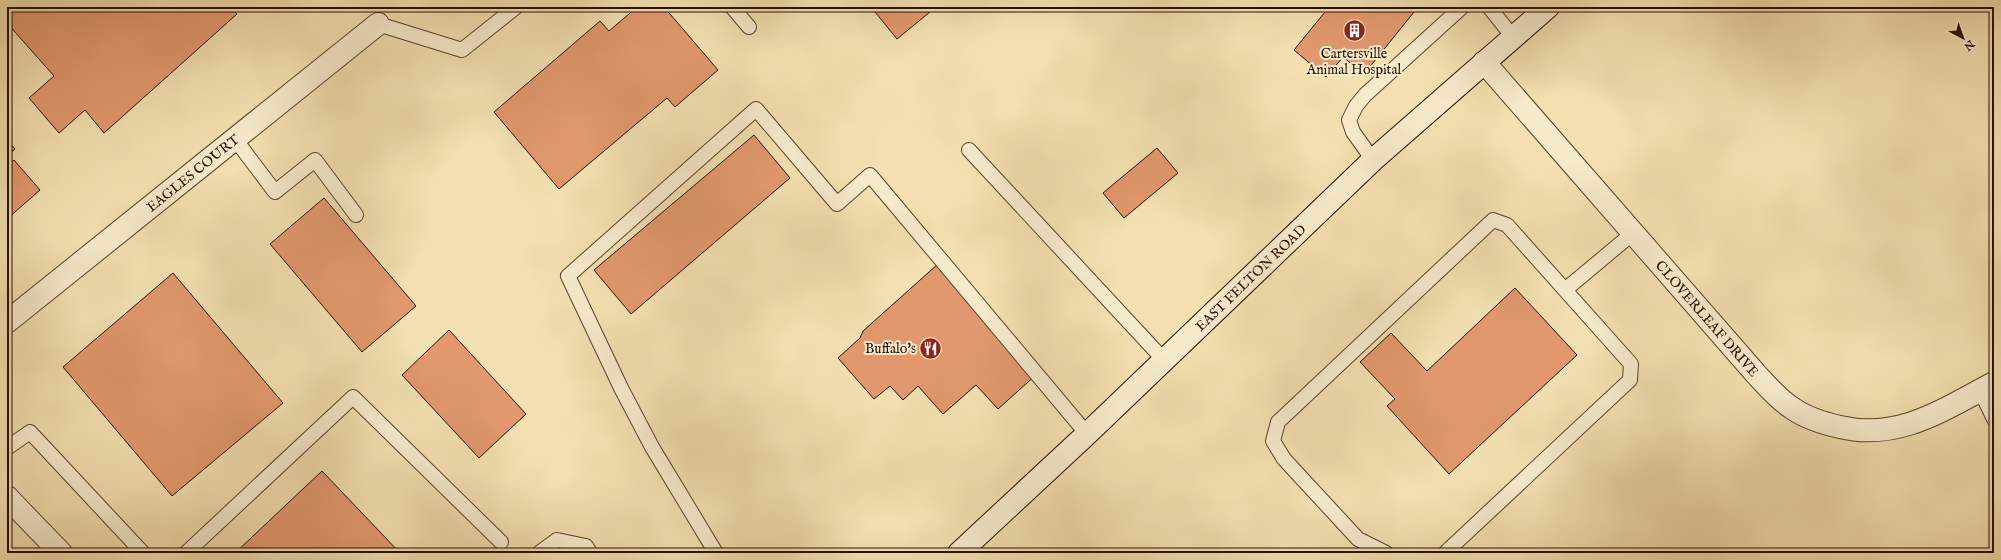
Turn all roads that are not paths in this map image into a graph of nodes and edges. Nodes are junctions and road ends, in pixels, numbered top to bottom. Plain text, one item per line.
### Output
1 (516, 7) edge
2 (732, 7) edge
3 (1462, 7) edge
4 (1489, 7) edge
5 (1548, 7) edge
6 (378, 24) joint
7 (749, 27) dead end
8 (1513, 37) junction
9 (1484, 62) junction
10 (235, 139) junction
11 (969, 150) dead end
12 (1373, 160) junction
13 (356, 215) dead end
14 (1632, 234) junction
15 (1566, 289) junction
16 (7, 322) edge
17 (1164, 360) junction
18 (1987, 386) edge
19 (1994, 419) edge
20 (1087, 434) junction
21 (7, 448) edge
22 (7, 497) edge
23 (501, 542) dead end
24 (61, 553) edge
25 (143, 553) edge
26 (186, 553) edge
27 (539, 553) edge
28 (590, 553) edge
29 (716, 553) edge
30 (959, 553) edge
31 (1386, 553) edge
32 (1445, 553) edge

1 - 6 lane
2 - 7 lane
3 - 12 lane
4 - 8 lane
5 - 8 street, EAST FELTON ROAD
6 - 10 street, EAGLES COURT
8 - 9 street, EAST FELTON ROAD
9 - 12 street, EAST FELTON ROAD
9 - 14 street, CLOVERLEAF DRIVE
10 - 13 lane
10 - 16 street, EAGLES COURT
11 - 17 lane
12 - 17 street, EAST FELTON ROAD
14 - 15 lane
14 - 18 street, CLOVERLEAF DRIVE
15 - 31 lane
15 - 32 lane
17 - 20 street, EAST FELTON ROAD
18 - 19 lane
20 - 29 lane
20 - 30 street, EAST FELTON ROAD
21 - 25 lane
22 - 24 street
23 - 26 lane
27 - 28 lane

